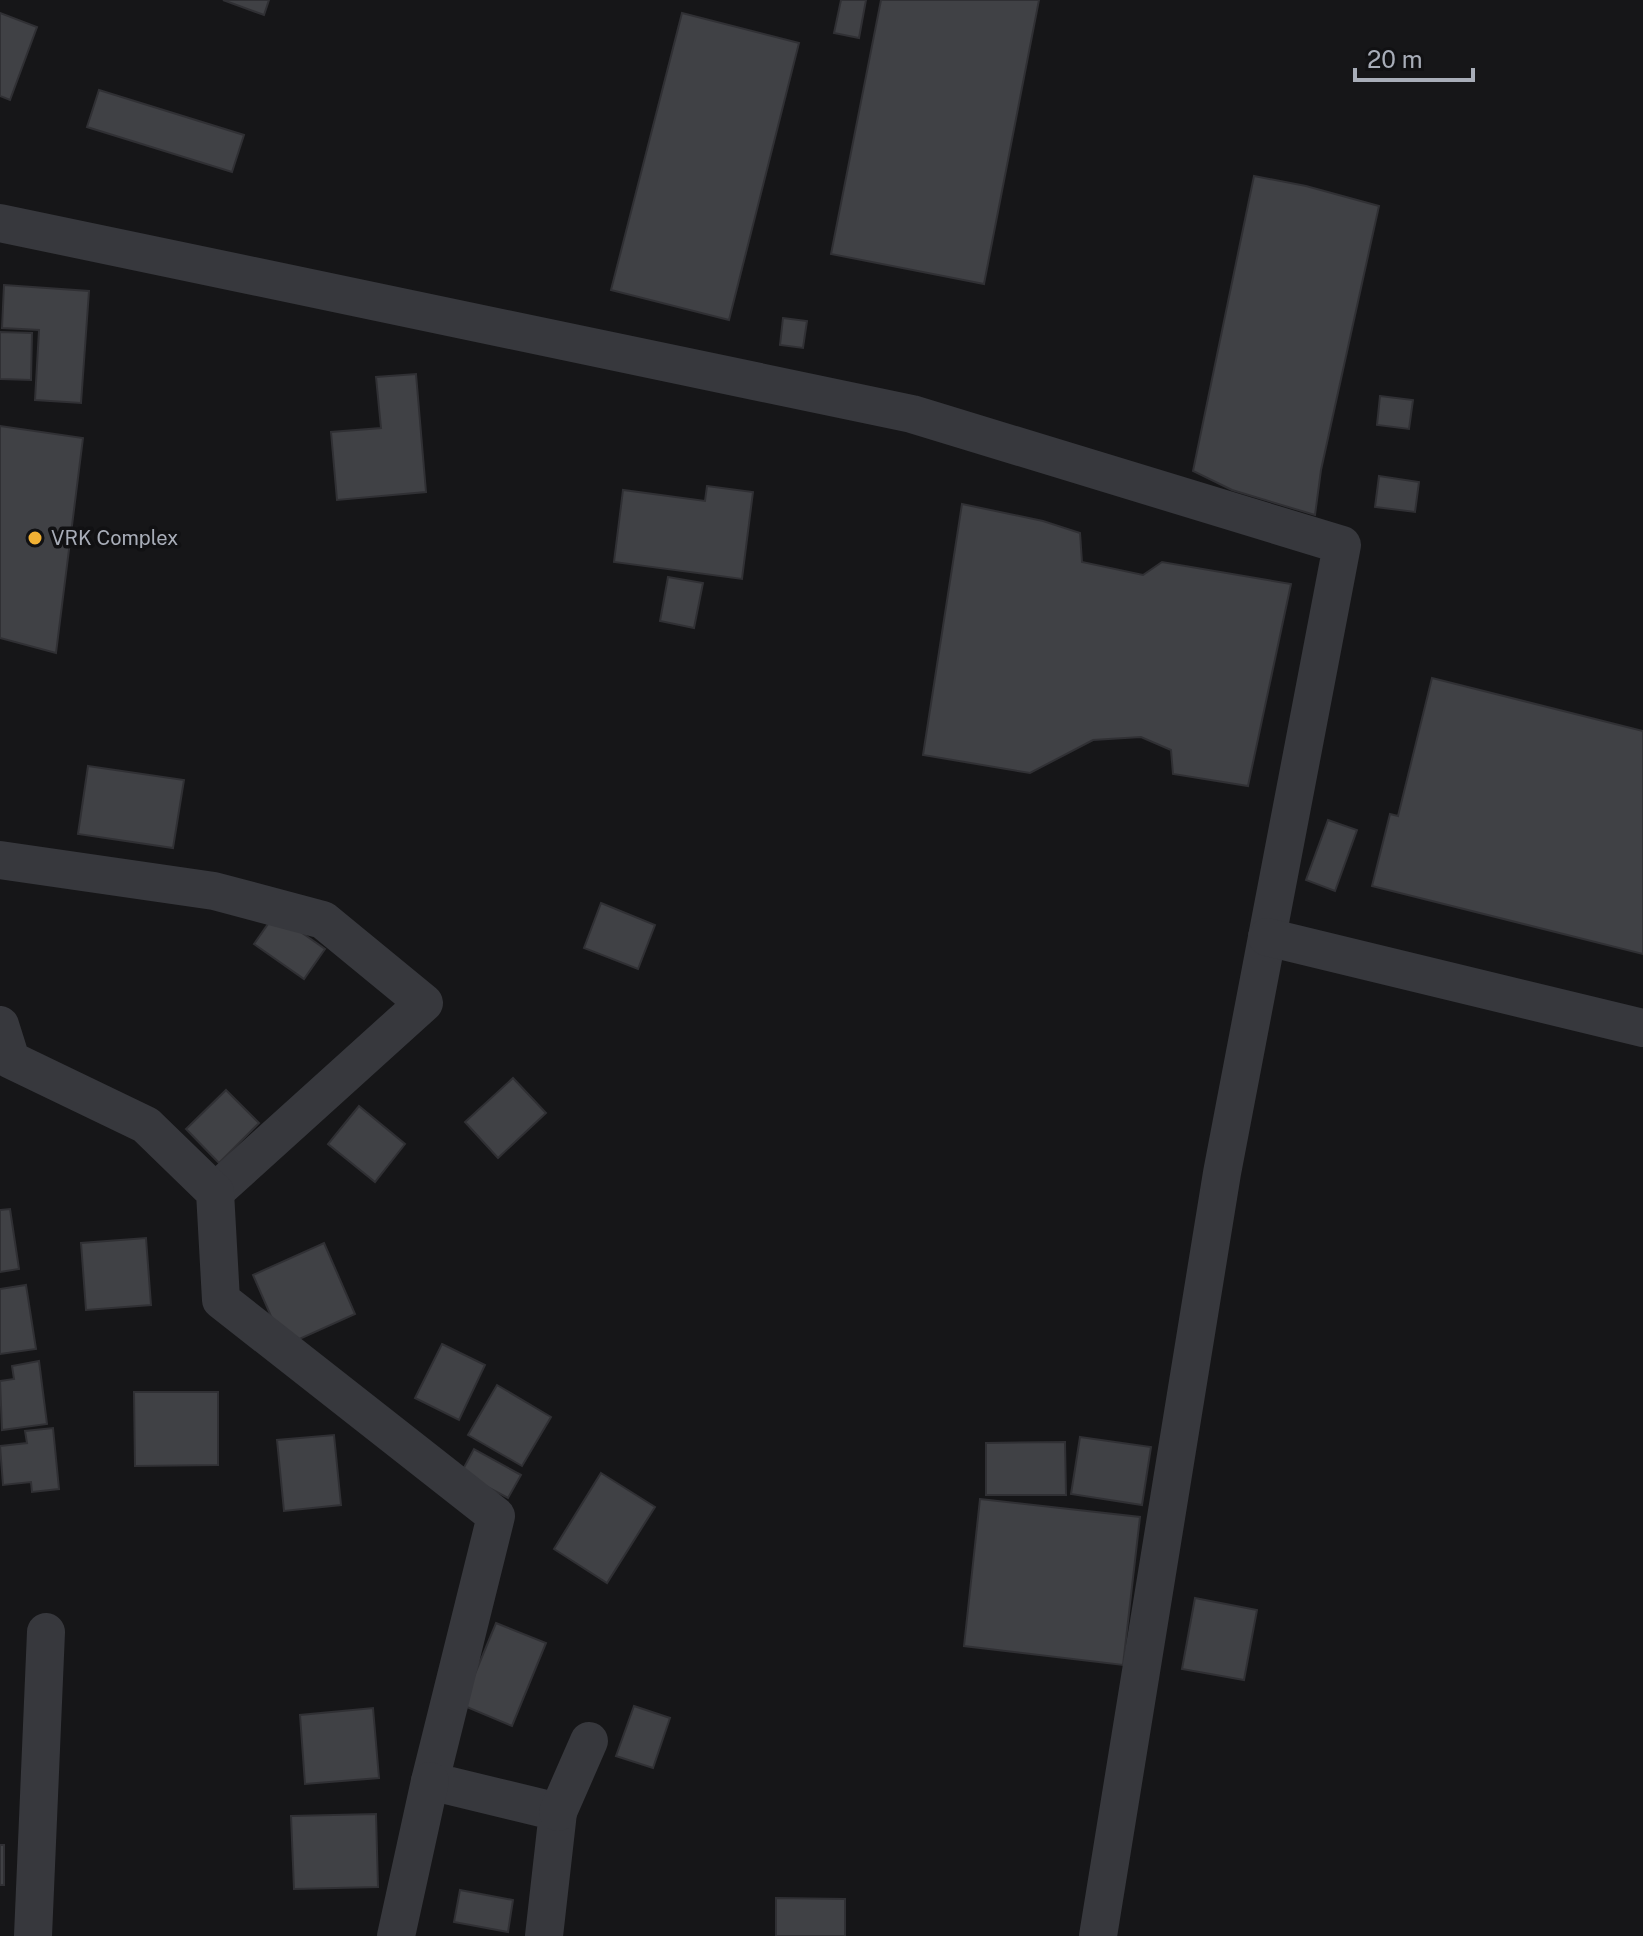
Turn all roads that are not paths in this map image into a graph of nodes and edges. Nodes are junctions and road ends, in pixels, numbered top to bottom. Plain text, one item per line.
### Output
1 (0, 223) edge
2 (0, 860) edge
3 (1267, 937) junction
4 (0, 1025) edge
5 (1643, 1028) edge
6 (215, 1192) junction
7 (46, 1632) dead end
8 (589, 1741) dead end
9 (430, 1781) junction
10 (558, 1812) junction
11 (33, 1936) edge
12 (396, 1936) edge
13 (544, 1936) edge
14 (1098, 1936) edge

1 - 3 street
2 - 6 street
3 - 5 street
3 - 14 street
4 - 6 street
6 - 9 street
7 - 11 street
8 - 10 street
9 - 10 street
9 - 12 street
10 - 13 street

